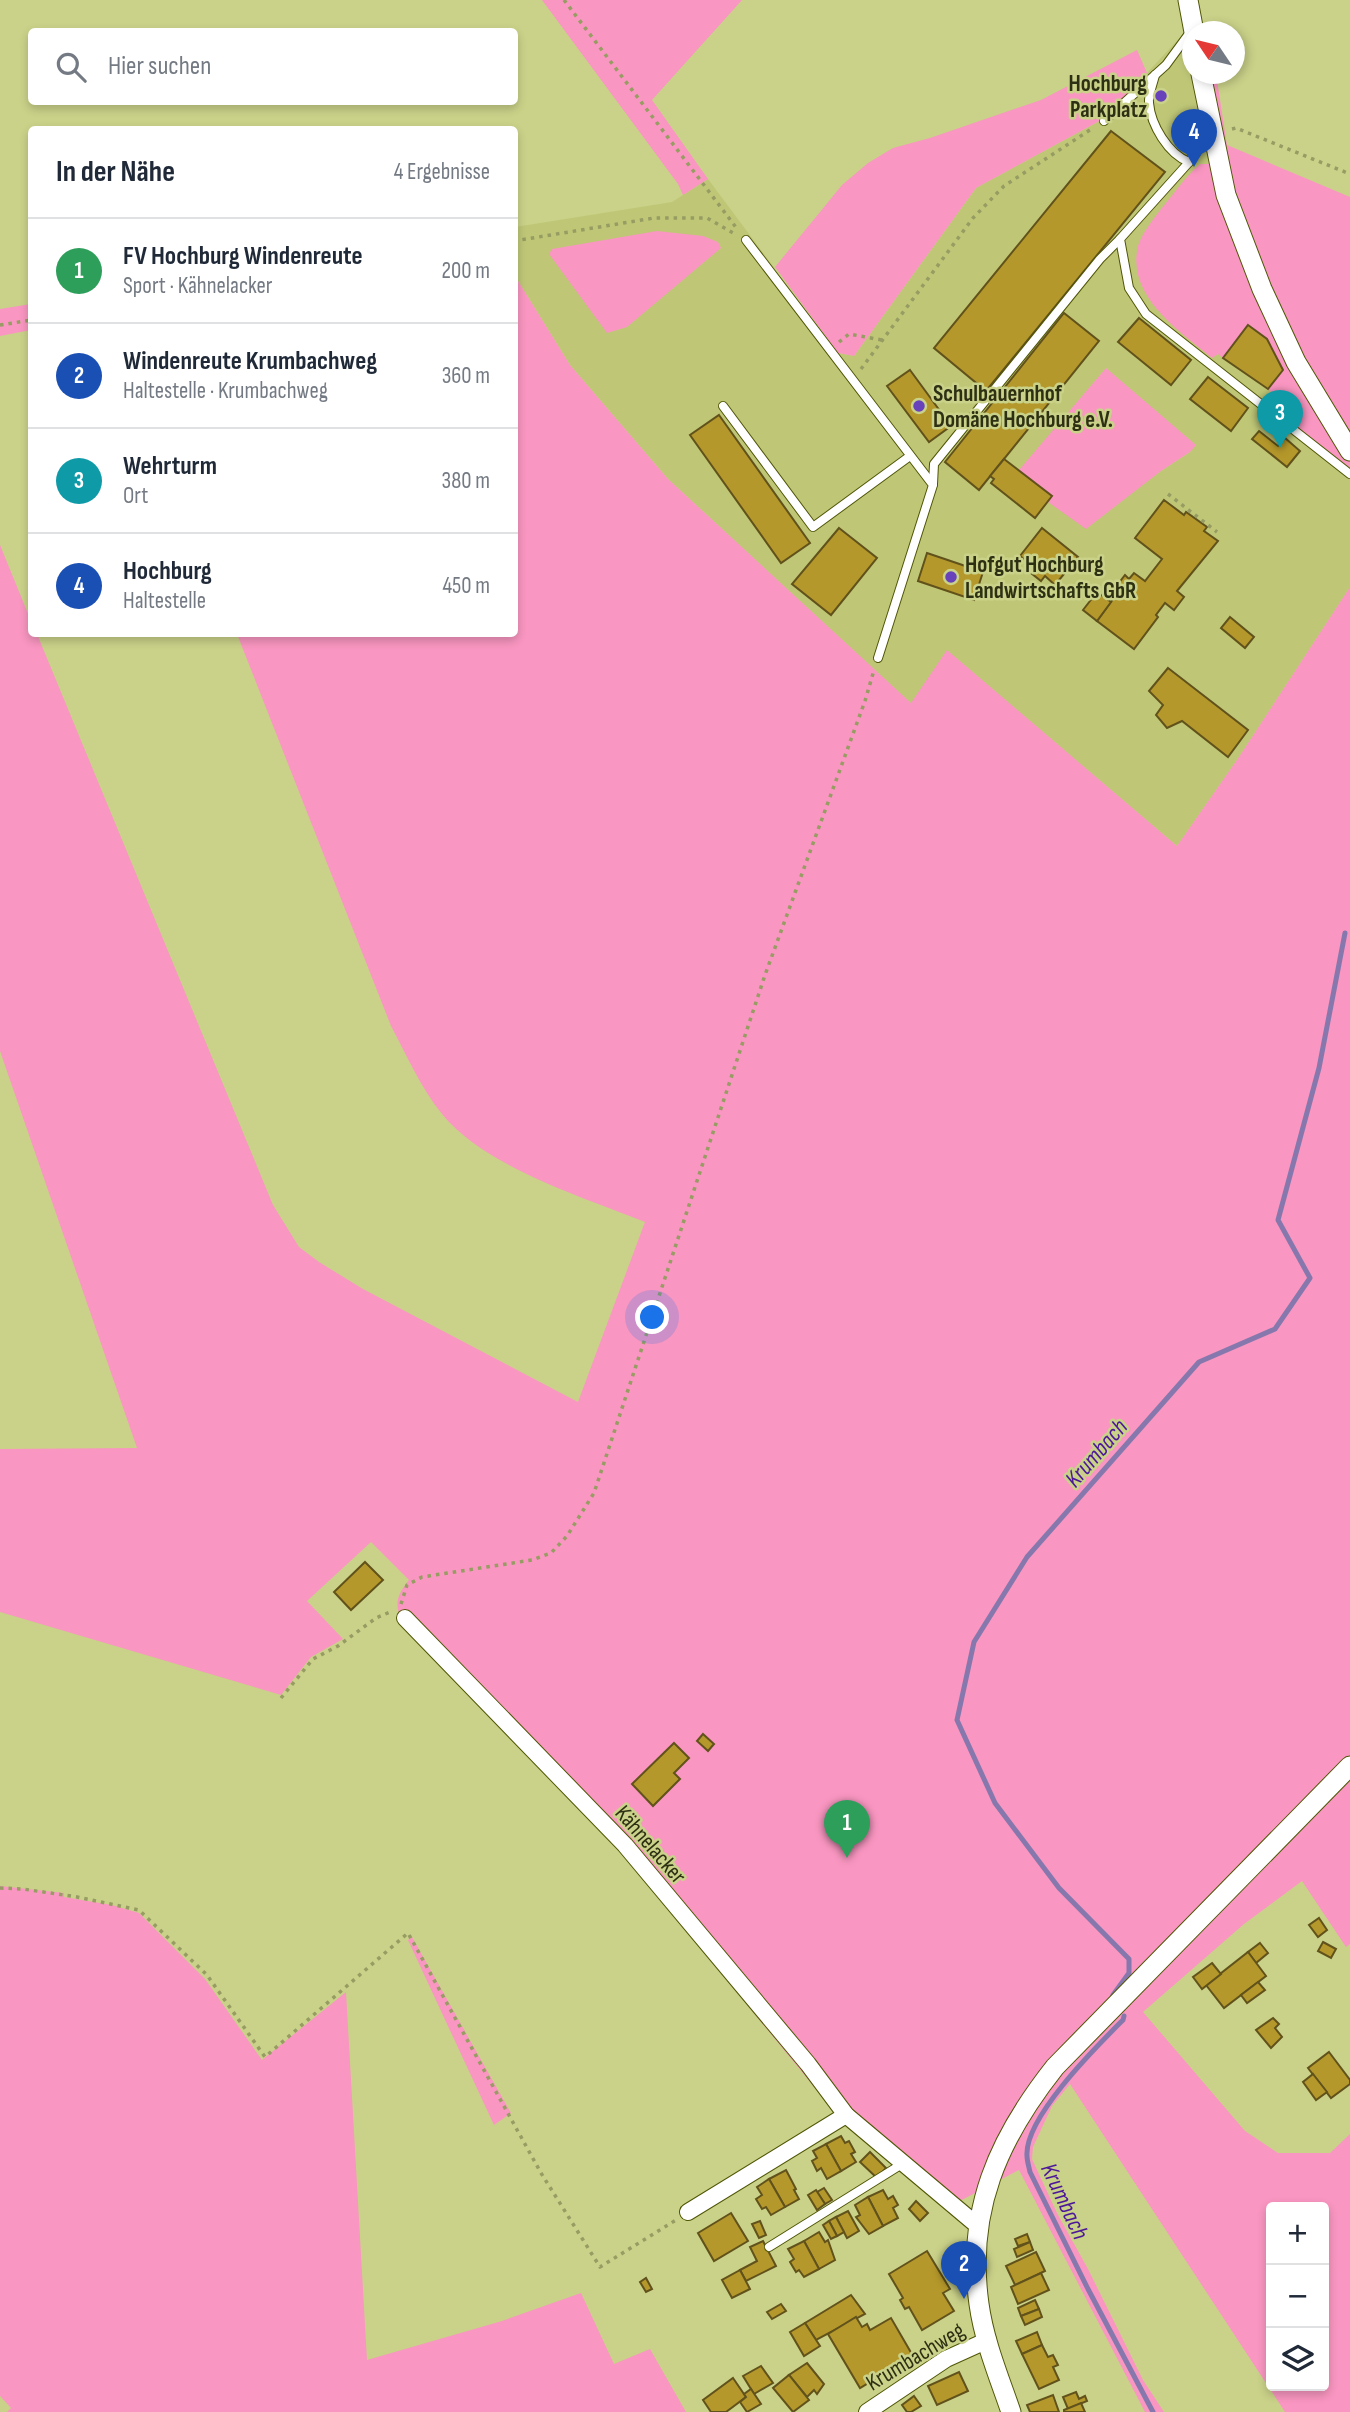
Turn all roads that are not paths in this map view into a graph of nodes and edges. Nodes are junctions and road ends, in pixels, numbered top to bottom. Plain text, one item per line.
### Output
1 (1188, 0) edge
2 (1192, 21) edge
3 (1182, 45) edge
4 (1155, 75) junction
5 (1203, 84) edge
6 (1104, 121) road end
7 (1211, 131) junction
8 (1189, 162) junction
9 (1120, 239) junction
10 (746, 240) road end
11 (723, 406) dead end
12 (1350, 451) edge
13 (910, 457) junction
14 (1350, 474) edge
15 (933, 485) junction
16 (878, 658) road end
17 (405, 1618) dead end
18 (1350, 1766) edge
19 (846, 2115) junction
20 (902, 2164) junction
21 (688, 2212) road end
22 (978, 2226) junction
23 (769, 2247) dead end
24 (988, 2340) junction
25 (867, 2412) edge
26 (1011, 2412) edge

1 - 2 street
3 - 4 lane
4 - 6 lane
4 - 8 lane
5 - 7 street
7 - 8 lane
7 - 12 street
8 - 9 lane
9 - 14 lane
9 - 15 lane
10 - 13 lane
11 - 13 lane
13 - 15 lane
15 - 16 lane
17 - 19 street, Kähnelacker
18 - 22 street
19 - 20 street, Kähnelacker
19 - 21 street
20 - 22 street, Kähnelacker
20 - 23 lane
22 - 24 street
24 - 25 street, Krumbachweg
24 - 26 street

